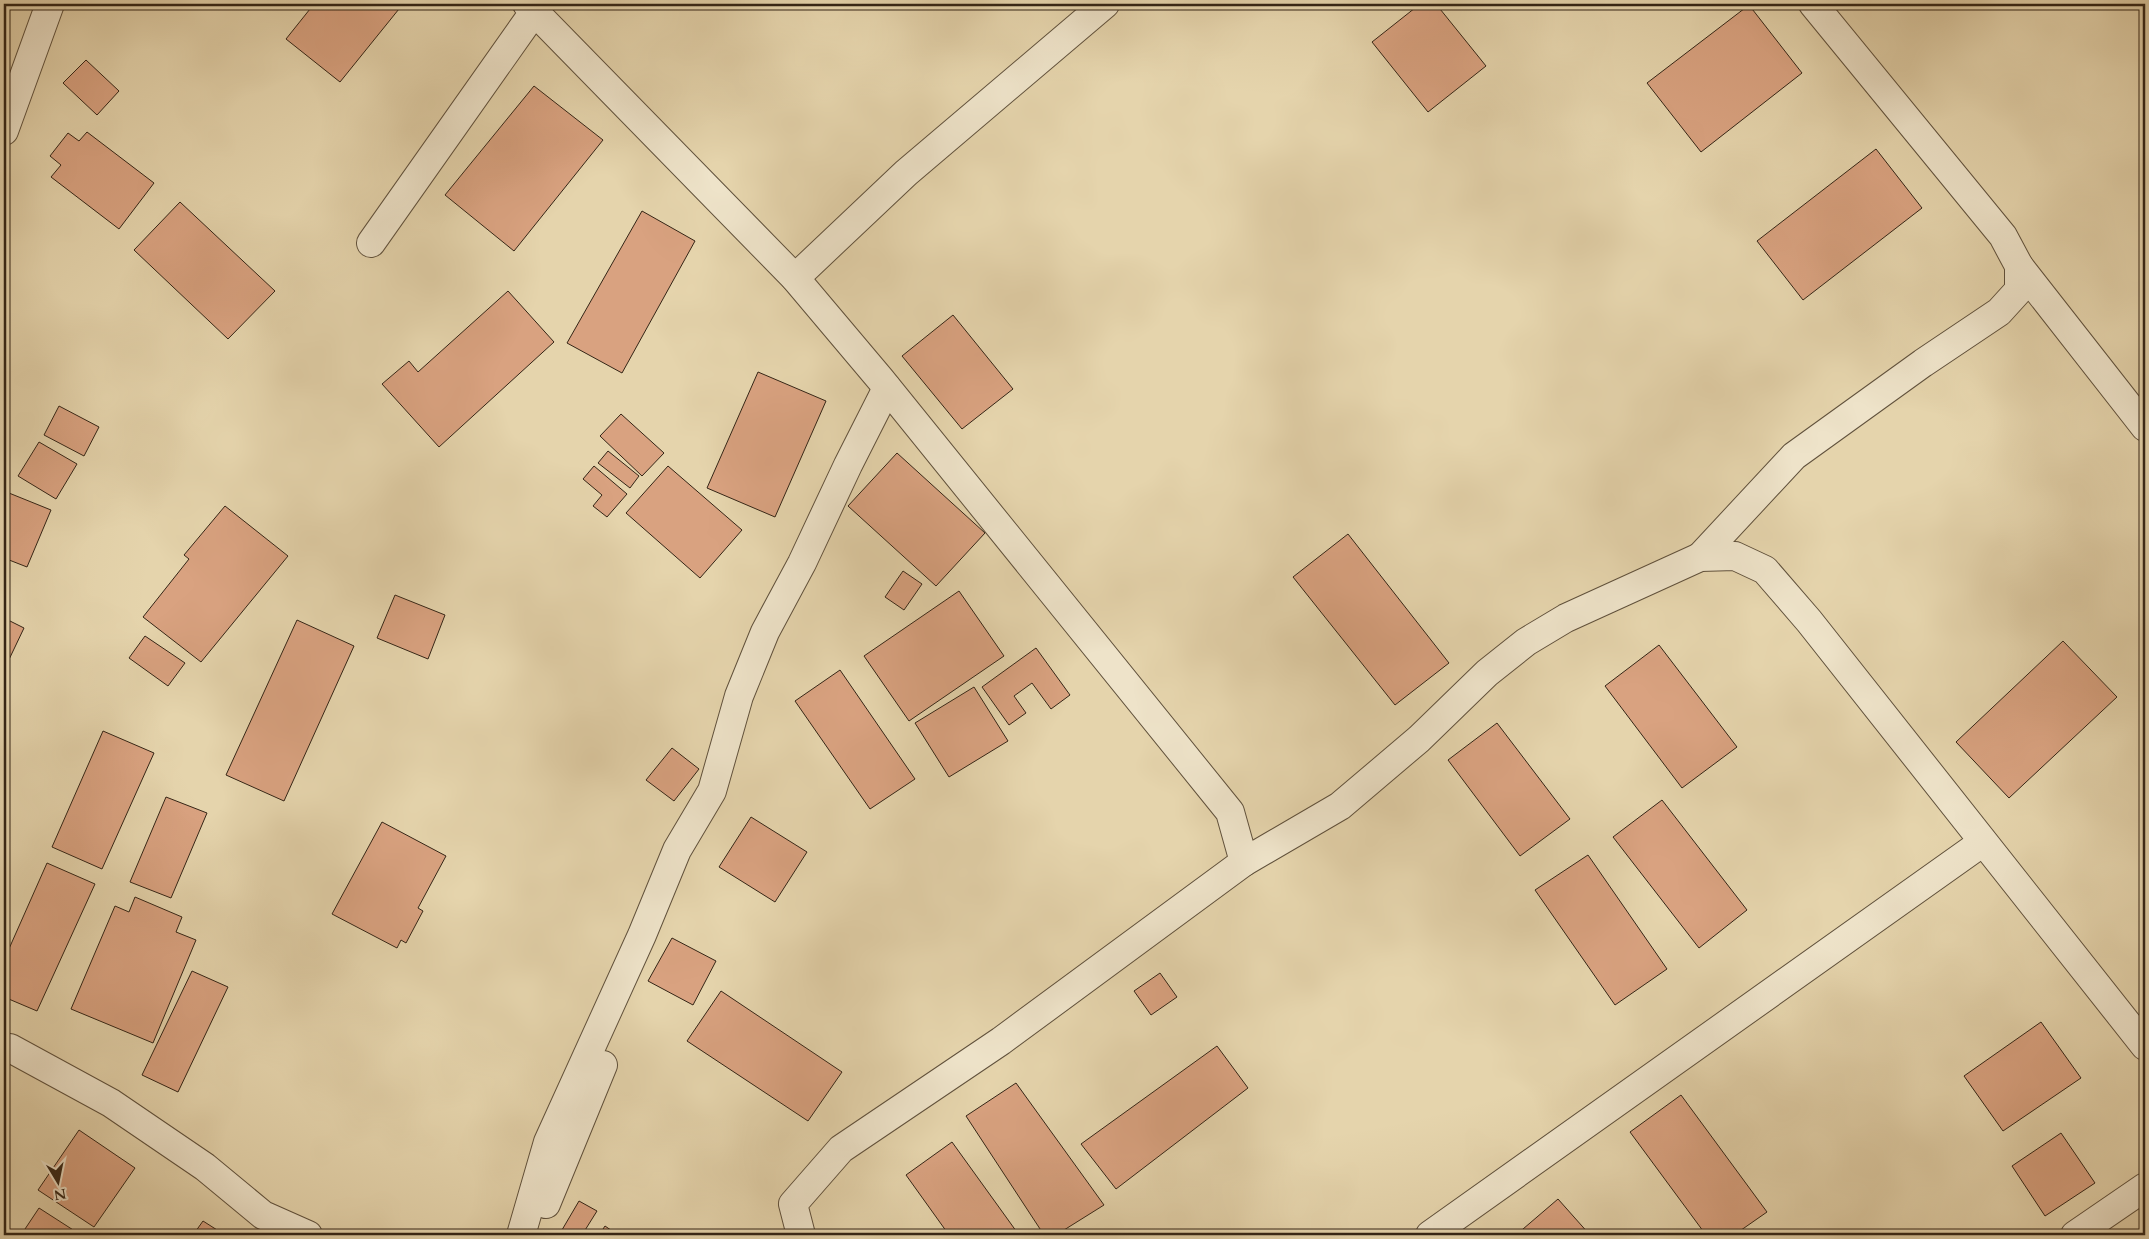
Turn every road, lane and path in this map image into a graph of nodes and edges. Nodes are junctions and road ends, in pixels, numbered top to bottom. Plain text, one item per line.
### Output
1 (50, 4) edge
2 (1104, 4) edge
3 (1813, 4) edge
4 (530, 8) edge
5 (4, 131) edge
6 (371, 243) dead end
7 (2019, 266) junction
8 (795, 278) junction
9 (884, 384) junction
10 (2145, 427) edge
11 (1700, 557) junction
12 (1983, 842) junction
13 (1244, 862) junction
14 (2145, 1046) edge
15 (10, 1048) dead end
16 (2145, 1186) edge
17 (308, 1235) edge
18 (520, 1235) edge
19 (534, 1235) edge
20 (801, 1235) edge
21 (1430, 1235) edge
22 (2075, 1235) edge

1 - 5 street
2 - 8 street
3 - 7 street
4 - 6 street
4 - 8 street
7 - 10 street
7 - 11 street
8 - 9 street
9 - 13 street
9 - 18 street
9 - 19 street
11 - 12 street
11 - 13 street
12 - 14 street
12 - 21 street
13 - 20 street
15 - 17 street
16 - 22 street

